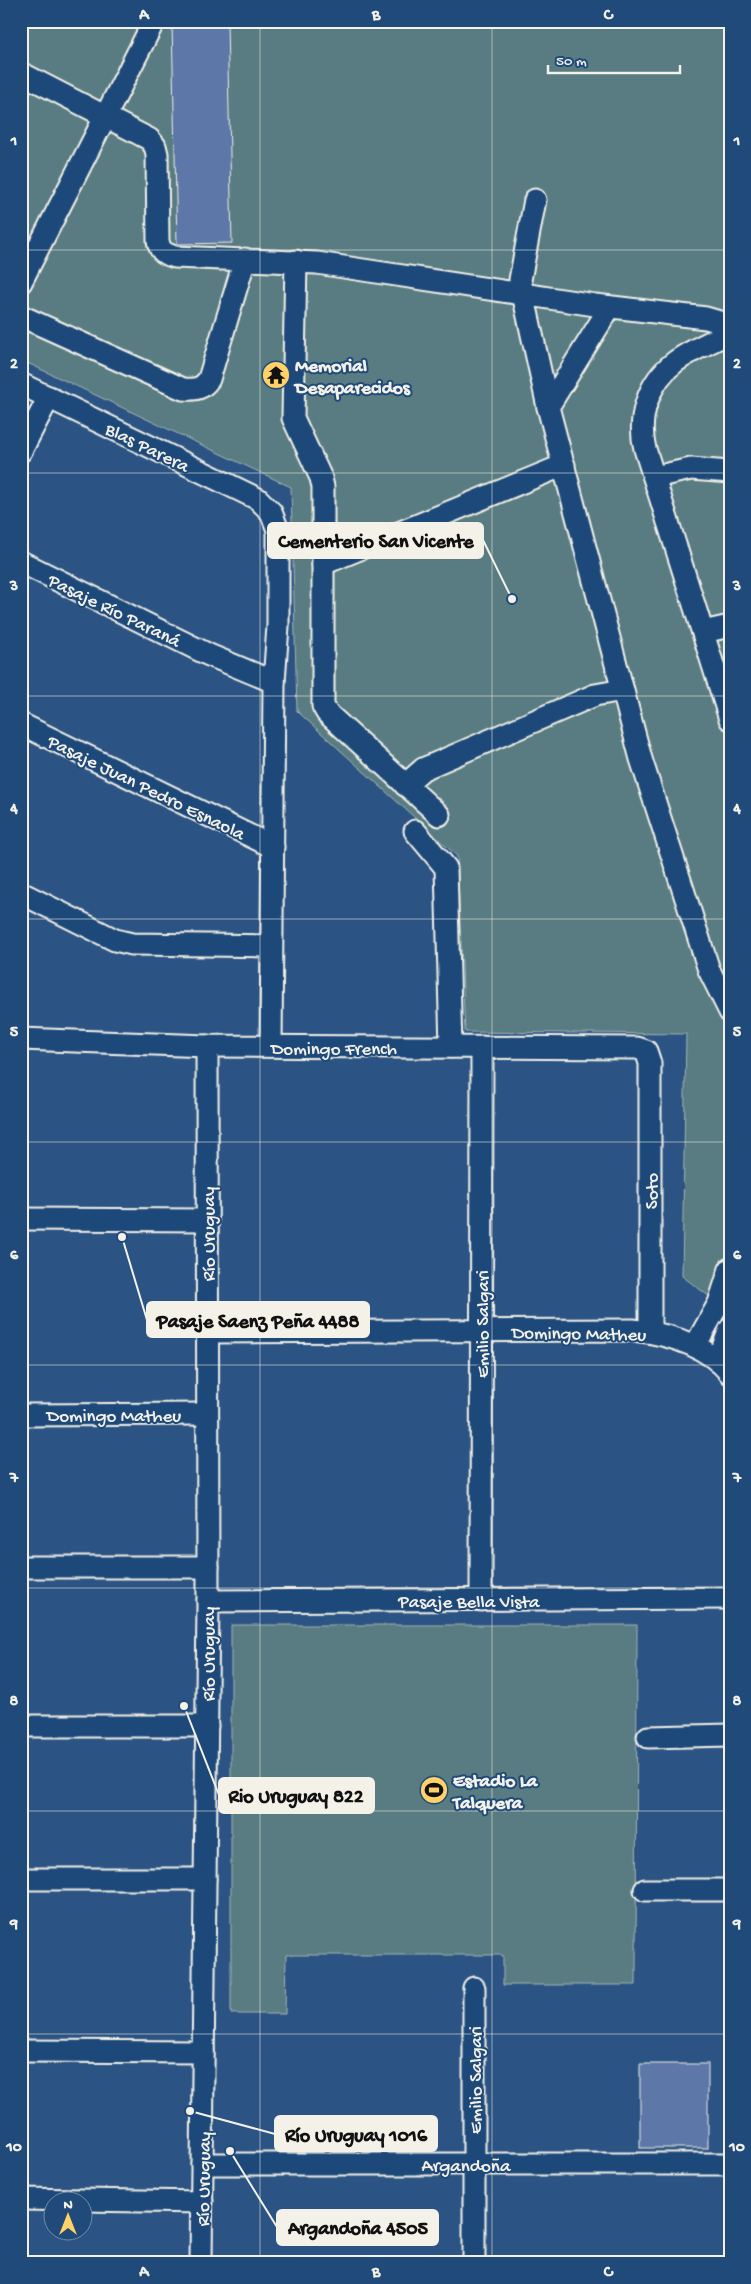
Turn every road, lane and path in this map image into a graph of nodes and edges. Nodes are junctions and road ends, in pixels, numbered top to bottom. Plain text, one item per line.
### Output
1 (154, 21) edge
2 (21, 73) edge
3 (105, 116) junction
4 (535, 200) dead end
5 (245, 259) junction
6 (296, 261) junction
7 (21, 282) edge
8 (522, 295) junction
9 (610, 307) junction
10 (21, 316) edge
11 (730, 325) edge
12 (730, 332) edge
13 (21, 384) edge
14 (50, 398) junction
15 (548, 407) junction
16 (21, 451) edge
17 (564, 465) junction
18 (730, 472) edge
19 (654, 477) junction
20 (21, 562) edge
21 (323, 564) junction
22 (730, 626) edge
23 (702, 632) junction
24 (274, 682) junction
25 (623, 690) junction
26 (730, 719) edge
27 (21, 724) edge
28 (405, 784) junction
29 (439, 815) dead end
30 (414, 831) dead end
31 (272, 847) junction
32 (21, 893) edge
33 (271, 946) junction
34 (730, 1012) edge
35 (21, 1039) edge
36 (207, 1046) junction
37 (271, 1046) junction
38 (451, 1047) junction
39 (482, 1047) junction
40 (646, 1051) joint
41 (21, 1219) edge
42 (207, 1220) junction
43 (730, 1269) edge
44 (730, 1329) edge
45 (482, 1331) junction
46 (207, 1332) junction
47 (650, 1332) junction
48 (695, 1346) junction
49 (724, 1367) edge
50 (21, 1414) edge
51 (207, 1414) junction
52 (21, 1567) edge
53 (208, 1567) junction
54 (730, 1598) edge
55 (481, 1600) junction
56 (208, 1601) junction
57 (21, 1726) edge
58 (207, 1726) junction
59 (730, 1735) edge
60 (648, 1737) dead end
61 (21, 1879) edge
62 (205, 1879) junction
63 (645, 1890) dead end
64 (730, 1890) edge
65 (474, 1988) dead end
66 (21, 2051) edge
67 (203, 2052) junction
68 (202, 2164) junction
69 (474, 2164) junction
70 (730, 2164) edge
71 (21, 2200) edge
72 (202, 2202) junction
73 (201, 2263) edge
74 (474, 2263) edge

1 - 3 street
2 - 3 street
3 - 5 street
3 - 7 street
4 - 8 street
5 - 6 street
5 - 10 street
6 - 8 street
6 - 21 street
8 - 9 street
8 - 15 street
9 - 11 street
9 - 15 street
12 - 19 street
13 - 14 street, Blas Parera
14 - 16 street
14 - 24 street, Blas Parera
15 - 17 street
17 - 21 street
17 - 25 street
18 - 19 street
19 - 23 street
20 - 24 street, Pasaje Río Paraná
21 - 28 street
22 - 23 street
23 - 26 street
24 - 31 street
25 - 28 street
25 - 34 street
27 - 31 street, Pasaje Juan Pedro Esnaola
28 - 29 street
30 - 38 street
31 - 33 street
32 - 33 street
33 - 37 street
35 - 36 street, Domingo French
36 - 37 street, Domingo French
36 - 42 street, Río Uruguay
37 - 38 street, Domingo French
38 - 39 street, Domingo French
39 - 40 street, Domingo French
39 - 45 street, Emilio Salgari
40 - 47 street, Soto
41 - 42 street
42 - 46 street, Río Uruguay
43 - 48 street
44 - 49 street
45 - 46 street, Domingo Matheu
45 - 47 street, Domingo Matheu
45 - 55 street, Emilio Salgari
46 - 51 street, Río Uruguay
47 - 48 street, Domingo Matheu
48 - 49 street, Domingo Matheu
50 - 51 street, Domingo Matheu
51 - 53 street, Río Uruguay
52 - 53 street
53 - 56 street, Río Uruguay
54 - 55 street, Pasaje Bella Vista
55 - 56 street, Pasaje Bella Vista
56 - 58 street, Río Uruguay
57 - 58 street
58 - 62 street, Río Uruguay
59 - 60 street
61 - 62 street
62 - 67 street, Río Uruguay
63 - 64 street
65 - 69 street, Emilio Salgari
66 - 67 street
67 - 68 street, Río Uruguay
68 - 69 street, Argandoña
68 - 72 street, Río Uruguay
69 - 70 street, Argandoña
69 - 74 street, Emilio Salgari
71 - 72 street
72 - 73 street, Río Uruguay

